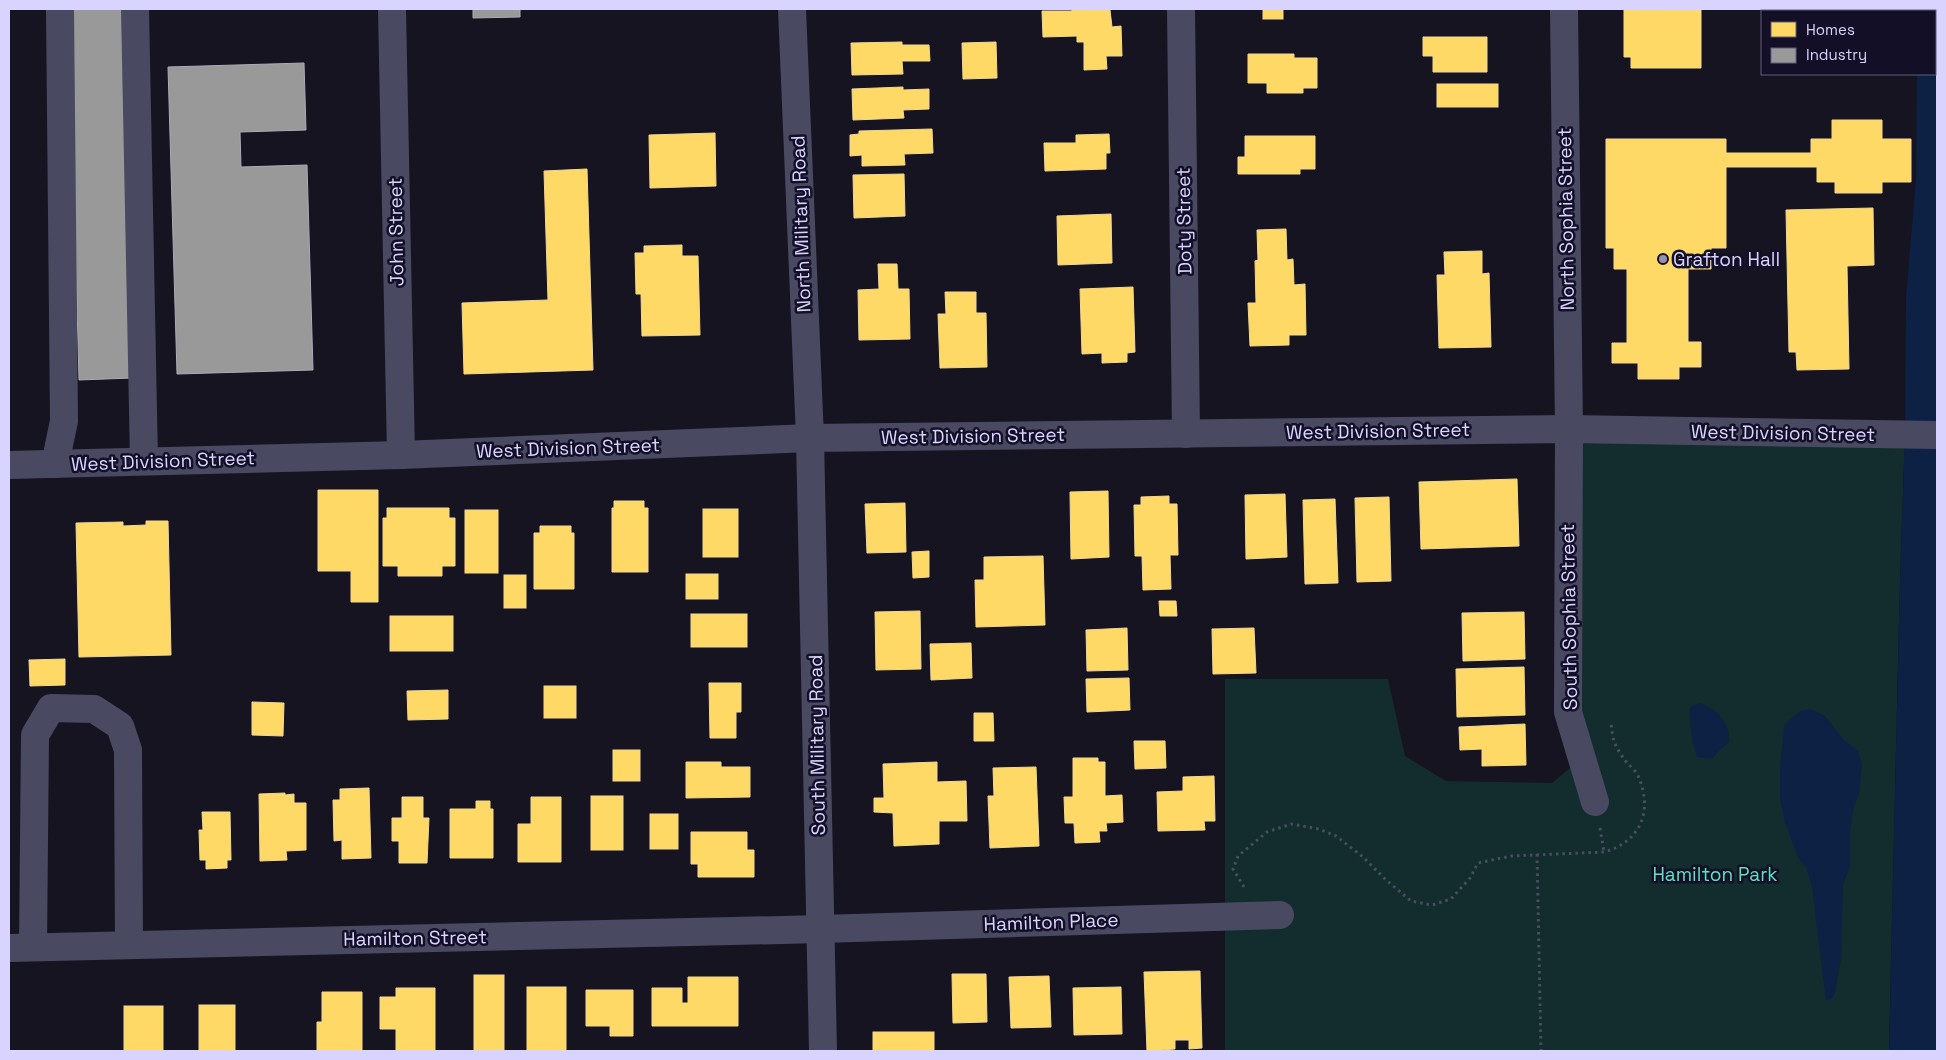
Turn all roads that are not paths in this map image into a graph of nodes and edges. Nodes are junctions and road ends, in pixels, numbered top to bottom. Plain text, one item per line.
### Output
1 (60, 9) edge
2 (135, 9) edge
3 (392, 9) edge
4 (792, 9) edge
5 (1181, 9) edge
6 (1564, 9) edge
7 (1569, 429) junction
8 (1186, 434) junction
9 (1937, 434) edge
10 (810, 438) junction
11 (401, 454) junction
12 (144, 461) junction
13 (55, 464) junction
14 (9, 465) edge
15 (1595, 802) dead end
16 (1280, 915) road end
17 (821, 929) junction
18 (129, 945) junction
19 (21, 948) edge
20 (824, 1051) edge

1 - 13 street
2 - 12 street
3 - 11 street, John Street
4 - 10 street, North Military Road
5 - 8 street, Doty Street
6 - 7 street, North Sophia Street
7 - 8 street, West Division Street
7 - 9 street, West Division Street
7 - 15 street, South Sophia Street
8 - 10 street, West Division Street
10 - 11 street, West Division Street
10 - 17 street, South Military Road
11 - 12 street, West Division Street
12 - 13 street, West Division Street
13 - 14 street, West Division Street
16 - 17 street, Hamilton Place
17 - 18 street, Hamilton Street
17 - 20 street, South Military Road
18 - 19 street, Hamilton Street
18 - 19 street

